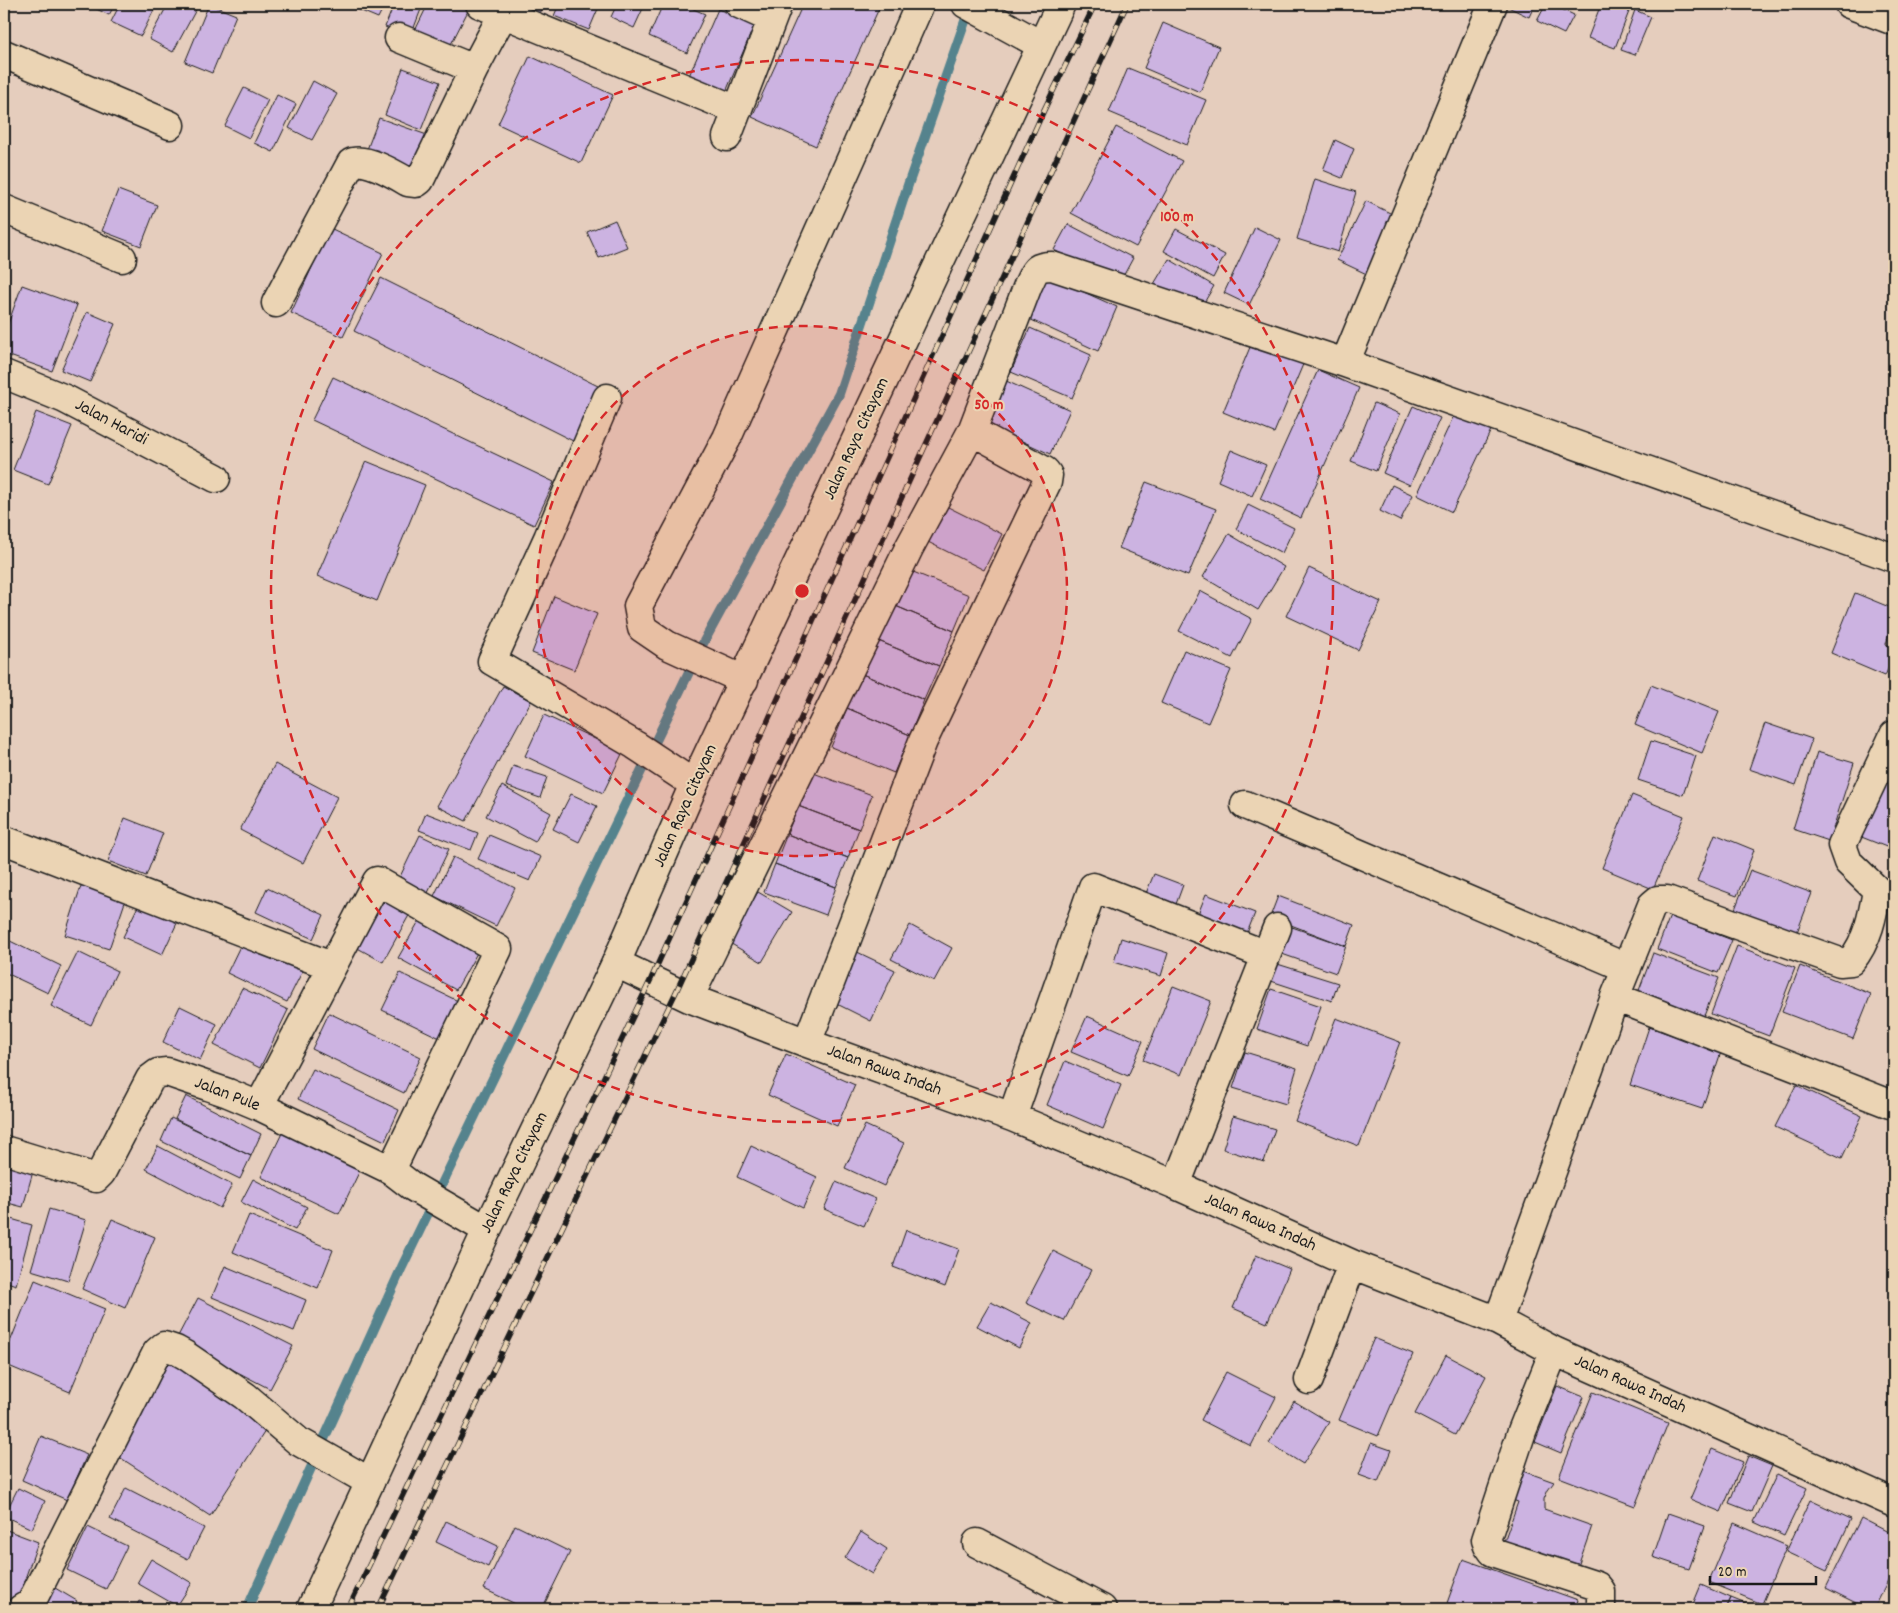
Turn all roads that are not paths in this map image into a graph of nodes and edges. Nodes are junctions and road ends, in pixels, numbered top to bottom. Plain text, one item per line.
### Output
1 (739, 4) edge
2 (920, 4) edge
3 (966, 4) edge
4 (1061, 4) edge
5 (1494, 4) edge
6 (1849, 4) edge
7 (492, 9) edge
8 (775, 11) edge
9 (1894, 20) edge
10 (399, 38) dead end
11 (1041, 46) junction
12 (4, 54) edge
13 (474, 68) junction
14 (737, 110) junction
15 (170, 125) dead end
16 (727, 137) dead end
17 (4, 209) edge
18 (122, 258) dead end
19 (276, 303) dead end
20 (1345, 362) junction
21 (4, 374) edge
22 (606, 398) dead end
23 (972, 431) junction
24 (216, 478) dead end
25 (1894, 558) edge
26 (744, 680) junction
27 (1894, 735) edge
28 (694, 784) junction
29 (1245, 805) dead end
30 (4, 840) edge
31 (1277, 928) dead end
32 (1266, 955) junction
33 (616, 963) junction
34 (331, 966) junction
35 (1627, 968) junction
36 (1616, 997) junction
37 (689, 998) junction
38 (807, 1043) junction
39 (1890, 1104) dead end
40 (259, 1106) junction
41 (1012, 1117) junction
42 (4, 1150) edge
43 (391, 1170) junction
44 (1176, 1185) junction
45 (487, 1230) junction
46 (1352, 1264) junction
47 (1498, 1321) junction
48 (1554, 1351) junction
49 (1309, 1380) dead end
50 (370, 1482) junction
51 (1894, 1503) edge
52 (977, 1543) dead end
53 (21, 1609) edge
54 (311, 1609) edge
55 (1102, 1609) edge
56 (1601, 1609) edge

1 - 8 street
2 - 26 street
3 - 11 street
4 - 11 street, Jalan Raya Citayam
5 - 20 street
6 - 9 street
7 - 13 street
7 - 14 street
8 - 14 street
10 - 13 street
11 - 26 street, Jalan Raya Citayam
12 - 15 street
13 - 19 street
14 - 16 street
17 - 18 street
20 - 23 street
20 - 25 street
21 - 24 street, Jalan Haridi
22 - 28 street
23 - 37 street
23 - 38 street
26 - 28 street, Jalan Raya Citayam
27 - 35 street
28 - 33 street, Jalan Raya Citayam
29 - 35 street
30 - 34 street
31 - 32 street
32 - 41 street
32 - 44 street
33 - 37 street, Jalan Rawa Indah
33 - 45 street, Jalan Raya Citayam
34 - 40 street
34 - 43 street
35 - 36 street
36 - 39 street
36 - 47 street
37 - 38 street, Jalan Rawa Indah
38 - 41 street, Jalan Rawa Indah
40 - 42 street, Jalan Pule
40 - 43 street, Jalan Pule
41 - 44 street, Jalan Rawa Indah
43 - 45 street, Jalan Pule
44 - 46 street, Jalan Rawa Indah
45 - 50 street, Jalan Raya Citayam
46 - 47 street, Jalan Rawa Indah
46 - 49 street
47 - 48 street, Jalan Rawa Indah
48 - 51 street, Jalan Rawa Indah
48 - 56 street
50 - 53 street
50 - 54 street, Jalan Raya Citayam
52 - 55 street

